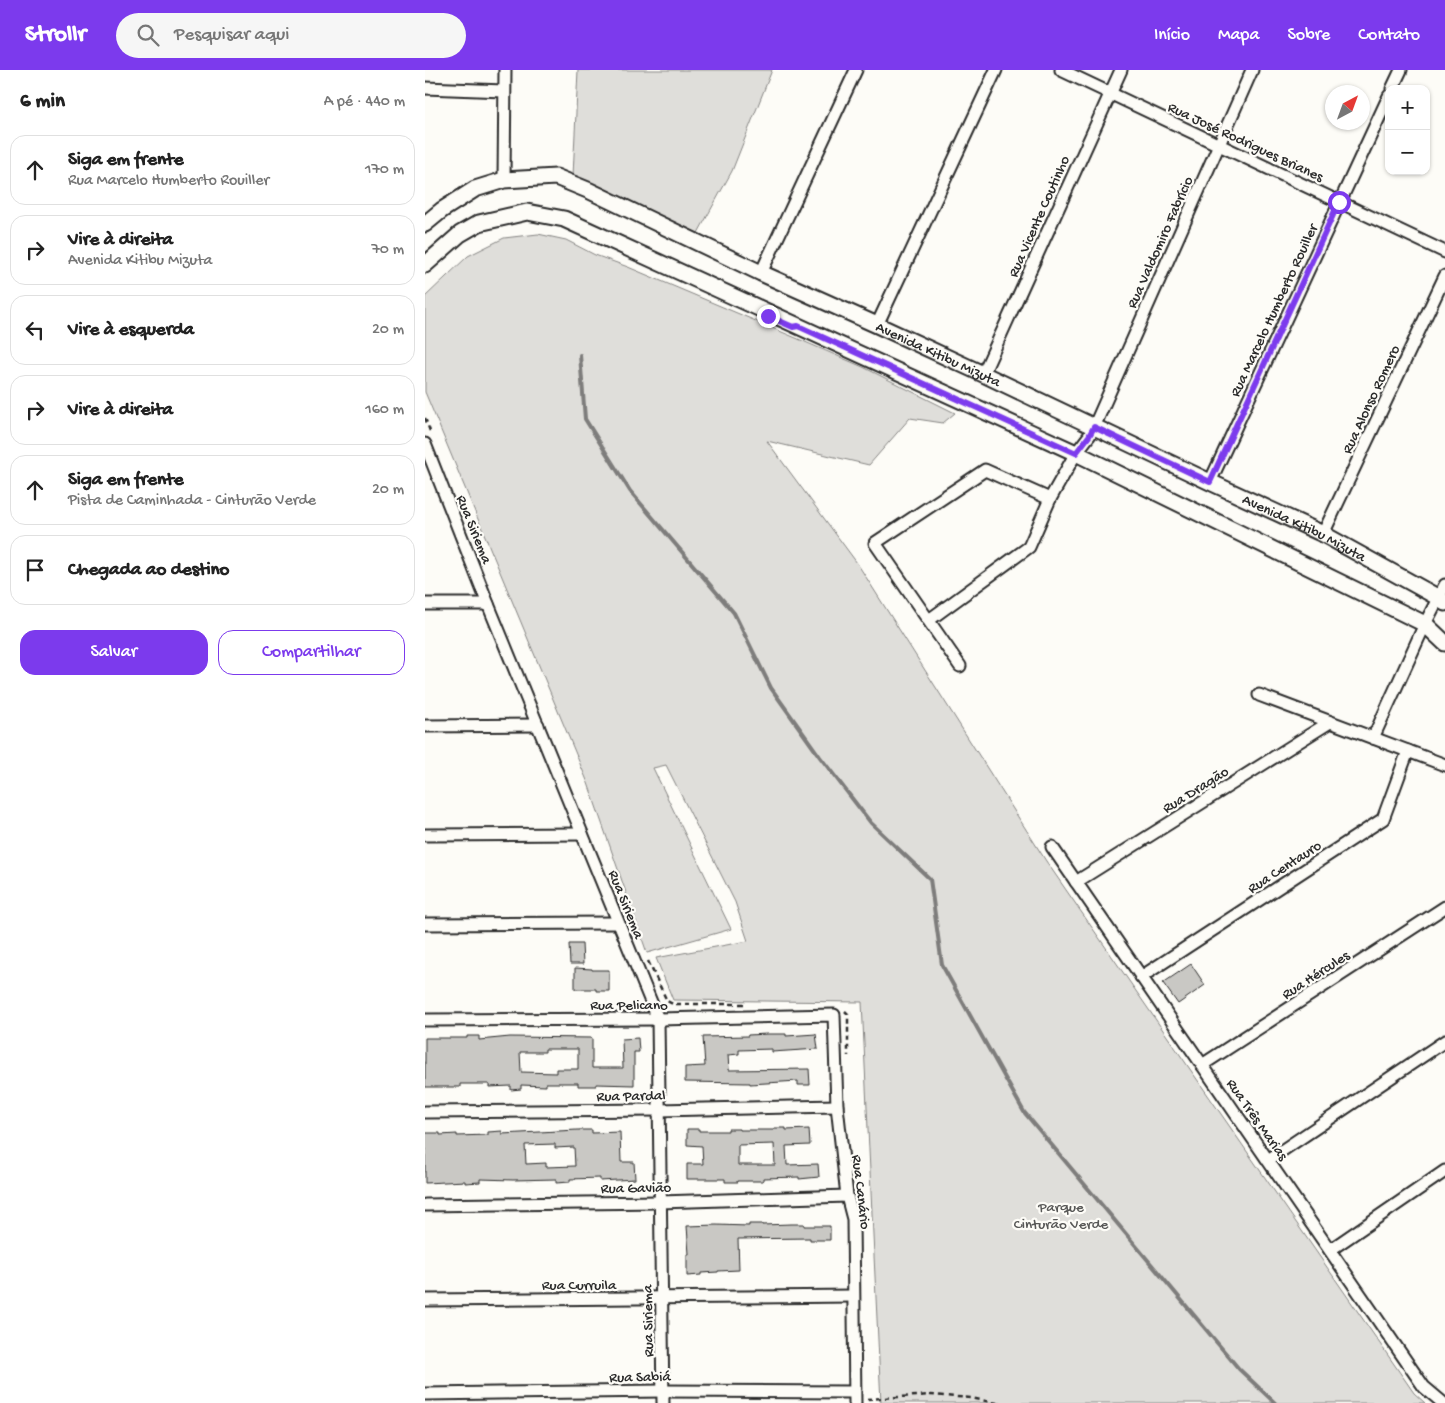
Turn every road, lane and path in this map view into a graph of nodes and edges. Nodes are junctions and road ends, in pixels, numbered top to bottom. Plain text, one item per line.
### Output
1 (505, 70) edge
2 (856, 70) edge
3 (997, 70) edge
4 (1061, 70) edge
5 (1121, 70) edge
6 (1252, 70) edge
7 (1401, 70) edge
8 (1394, 85) edge
9 (425, 88) edge
10 (504, 91) junction
11 (1110, 93) junction
12 (1385, 104) edge
13 (1219, 144) junction
14 (504, 180) junction
15 (1339, 202) junction
16 (425, 224) edge
17 (1445, 252) edge
18 (425, 265) edge
19 (761, 273) junction
20 (1445, 276) edge
21 (877, 325) junction
22 (983, 374) junction
23 (425, 418) edge
24 (1094, 427) junction
25 (429, 440) edge
26 (1076, 453) junction
27 (1210, 482) junction
28 (1050, 499) junction
29 (1323, 534) junction
30 (1443, 595) edge
31 (425, 604) edge
32 (488, 604) junction
33 (929, 620) junction
34 (1425, 624) junction
35 (1445, 643) edge
36 (960, 666) dead end
37 (1259, 695) dead end
38 (1330, 722) junction
39 (538, 725) junction
40 (425, 726) edge
41 (1373, 738) junction
42 (1408, 751) junction
43 (1445, 765) edge
44 (582, 834) junction
45 (425, 835) edge
46 (1052, 847) dead end
47 (1076, 882) junction
48 (1445, 908) edge
49 (619, 923) junction
50 (425, 924) edge
51 (648, 961) dead end
52 (1141, 977) junction
53 (748, 1004) dead end
54 (839, 1012) junction
55 (658, 1019) junction
56 (425, 1020) edge
57 (1445, 1041) edge
58 (848, 1062) dead end
59 (1202, 1065) junction
60 (837, 1106) junction
61 (659, 1110) junction
62 (425, 1112) edge
63 (1268, 1160) junction
64 (1445, 1171) edge
65 (847, 1196) junction
66 (660, 1202) junction
67 (425, 1205) edge
68 (1330, 1250) junction
69 (853, 1296) junction
70 (662, 1298) junction
71 (425, 1300) edge
72 (663, 1391) junction
73 (425, 1394) edge
74 (854, 1398) edge
75 (866, 1399) dead end
76 (663, 1403) edge
77 (997, 1403) edge
78 (1443, 1403) edge

1 - 10 street
2 - 19 street
3 - 21 street
4 - 11 street, Rua José Rodrigues Brianes
5 - 11 street, Rua Vicente Coutinho
6 - 13 street, Rua Valdomiro Fabrício
7 - 8 street
9 - 10 street
10 - 14 street
11 - 13 street, Rua José Rodrigues Brianes
11 - 22 street, Rua Vicente Coutinho
12 - 15 street, Rua Marcelo Humberto Rouiller
13 - 15 street, Rua José Rodrigues Brianes
13 - 24 street, Rua Valdomiro Fabrício
14 - 16 street, Avenida Kitibu Mizuta
14 - 19 street, Avenida Kitibu Mizuta
15 - 17 street, Rua José Rodrigues Brianes
15 - 27 street, Rua Marcelo Humberto Rouiller
18 - 26 street
19 - 21 street, Avenida Kitibu Mizuta
20 - 29 street, Rua Alonso Romero
21 - 22 street, Avenida Kitibu Mizuta
22 - 24 street, Avenida Kitibu Mizuta
23 - 25 path
24 - 26 street, Rua Valdomiro Fabrício
24 - 27 street, Avenida Kitibu Mizuta
25 - 32 street, Rua Siriema
26 - 28 street, Rua Valdomiro Fabrício
26 - 34 street
27 - 29 street, Avenida Kitibu Mizuta
28 - 33 street, Rua Valdomiro Fabrício
28 - 33 street
29 - 30 street, Avenida Kitibu Mizuta
30 - 34 street
31 - 32 street
32 - 39 street, Rua Siriema
33 - 36 street
34 - 35 street
34 - 41 street
37 - 38 street
38 - 41 street
38 - 47 street, Rua Dragão
39 - 40 street
39 - 44 street, Rua Siriema
41 - 42 street
42 - 43 street
42 - 52 street, Rua Centauro
44 - 45 street
44 - 49 street, Rua Siriema
46 - 47 street, Rua Três Marias
47 - 52 street, Rua Três Marias
48 - 59 street, Rua Hércules
49 - 50 street
49 - 55 street, Rua Siriema
51 - 53 path
52 - 59 street, Rua Três Marias
54 - 55 street, Rua Pelicano
54 - 58 path
54 - 60 street, Rua Canário
55 - 56 street, Rua Pelicano
55 - 61 street, Rua Siriema
57 - 63 street
59 - 63 street, Rua Três Marias
60 - 61 street, Rua Pardal
60 - 65 street, Rua Canário
61 - 62 street, Rua Pardal
61 - 66 street, Rua Siriema
63 - 68 street, Rua Três Marias
64 - 68 street
65 - 66 street, Rua Gavião
65 - 69 street, Rua Canário
66 - 67 street, Rua Gavião
66 - 70 street, Rua Siriema
68 - 78 street, Rua Três Marias
69 - 70 street, Rua Curruila
69 - 74 street, Rua Canário
70 - 71 street, Rua Curruila
70 - 72 street, Rua Siriema
72 - 73 street, Rua Sabiá
72 - 74 street, Rua Sabiá
72 - 76 street, Rua Siriema
75 - 77 path

